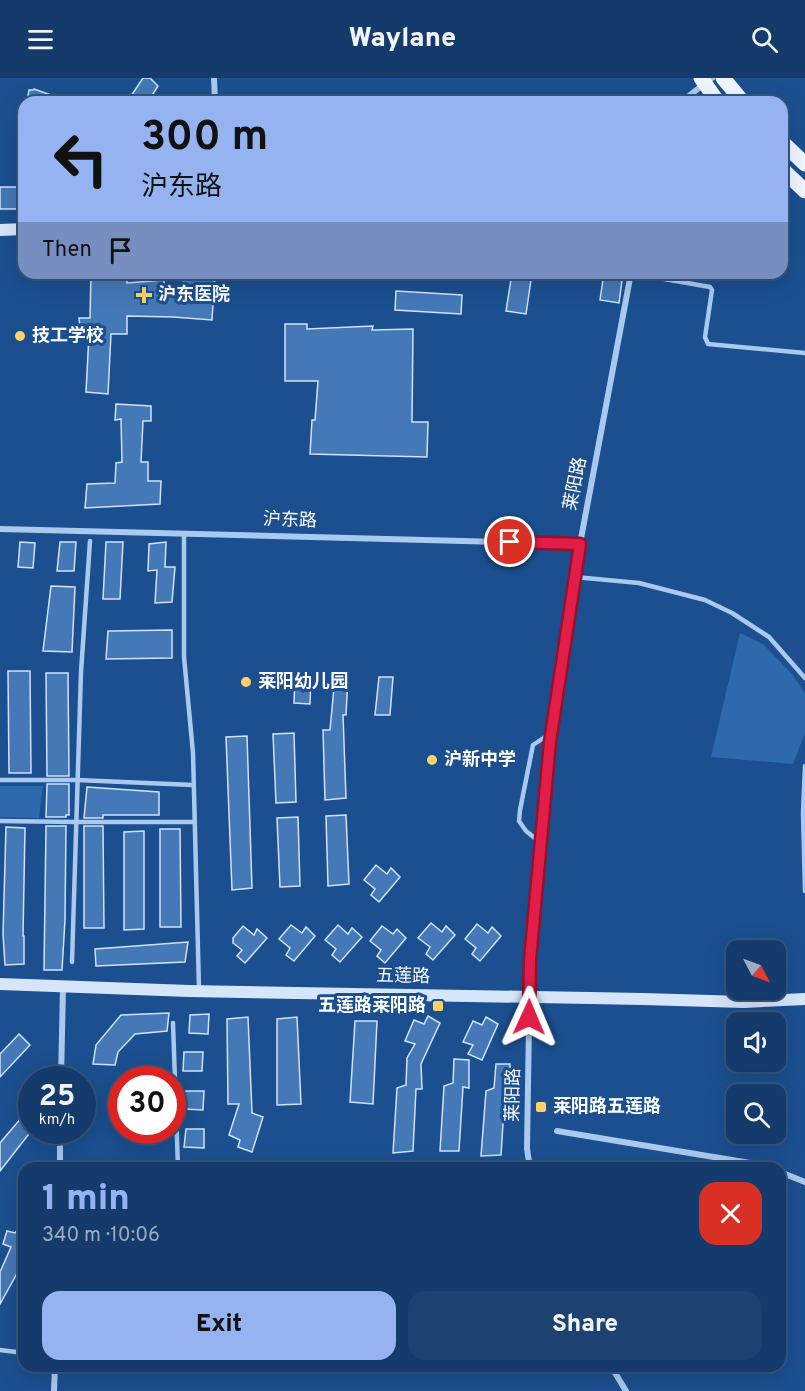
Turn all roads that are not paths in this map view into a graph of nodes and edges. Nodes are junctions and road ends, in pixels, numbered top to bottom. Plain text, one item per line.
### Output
1 (214, 78) edge
2 (723, 78) edge
3 (706, 80) edge
4 (215, 96) edge
5 (689, 96) edge
6 (715, 96) edge
7 (738, 96) edge
8 (788, 148) edge
9 (805, 164) edge
10 (788, 175) edge
11 (805, 191) edge
12 (18, 229) edge
13 (0, 230) edge
14 (630, 279) edge
15 (665, 279) edge
16 (805, 353) edge
17 (0, 529) edge
18 (184, 533) junction
19 (90, 541) dead end
20 (580, 544) junction
21 (575, 578) junction
22 (805, 678) edge
23 (551, 733) junction
24 (805, 766) edge
25 (0, 780) edge
26 (77, 780) junction
27 (194, 785) junction
28 (0, 821) edge
29 (76, 822) junction
30 (195, 822) junction
31 (541, 843) junction
32 (805, 891) edge
33 (72, 962) dead end
34 (0, 984) edge
35 (63, 987) junction
36 (199, 991) junction
37 (529, 997) junction
38 (805, 999) edge
39 (173, 1023) dead end
40 (61, 1066) edge
41 (557, 1131) dead end
42 (60, 1144) edge
43 (60, 1162) edge
44 (178, 1162) edge
45 (529, 1162) edge
46 (744, 1162) edge
47 (786, 1174) edge
48 (805, 1182) edge
49 (0, 1350) edge
50 (18, 1352) edge
51 (55, 1372) edge
52 (615, 1372) edge
53 (54, 1391) edge
54 (627, 1391) edge

1 - 4 street
2 - 7 main road
3 - 5 street
3 - 6 main road
8 - 9 main road
10 - 11 main road
12 - 13 street
14 - 20 street, 莱阳路
15 - 16 lane
17 - 18 street, 沪东路
18 - 20 street, 沪东路
18 - 27 lane
19 - 26 lane
20 - 21 street, 莱阳路
21 - 22 lane
21 - 23 street, 莱阳路
23 - 31 street, 莱阳路
23 - 31 lane
24 - 32 lane
25 - 26 lane
26 - 27 lane
26 - 29 lane
27 - 30 lane
28 - 29 lane
29 - 30 lane
29 - 33 lane
30 - 36 lane
31 - 37 street, 莱阳路
34 - 35 street, 五莲路
35 - 36 street, 五莲路
35 - 40 street
36 - 37 street, 五莲路
37 - 38 street, 五莲路
37 - 45 street, 莱阳路
39 - 44 lane
41 - 46 street
42 - 43 street
47 - 48 street
49 - 50 lane
51 - 53 street
52 - 54 street

